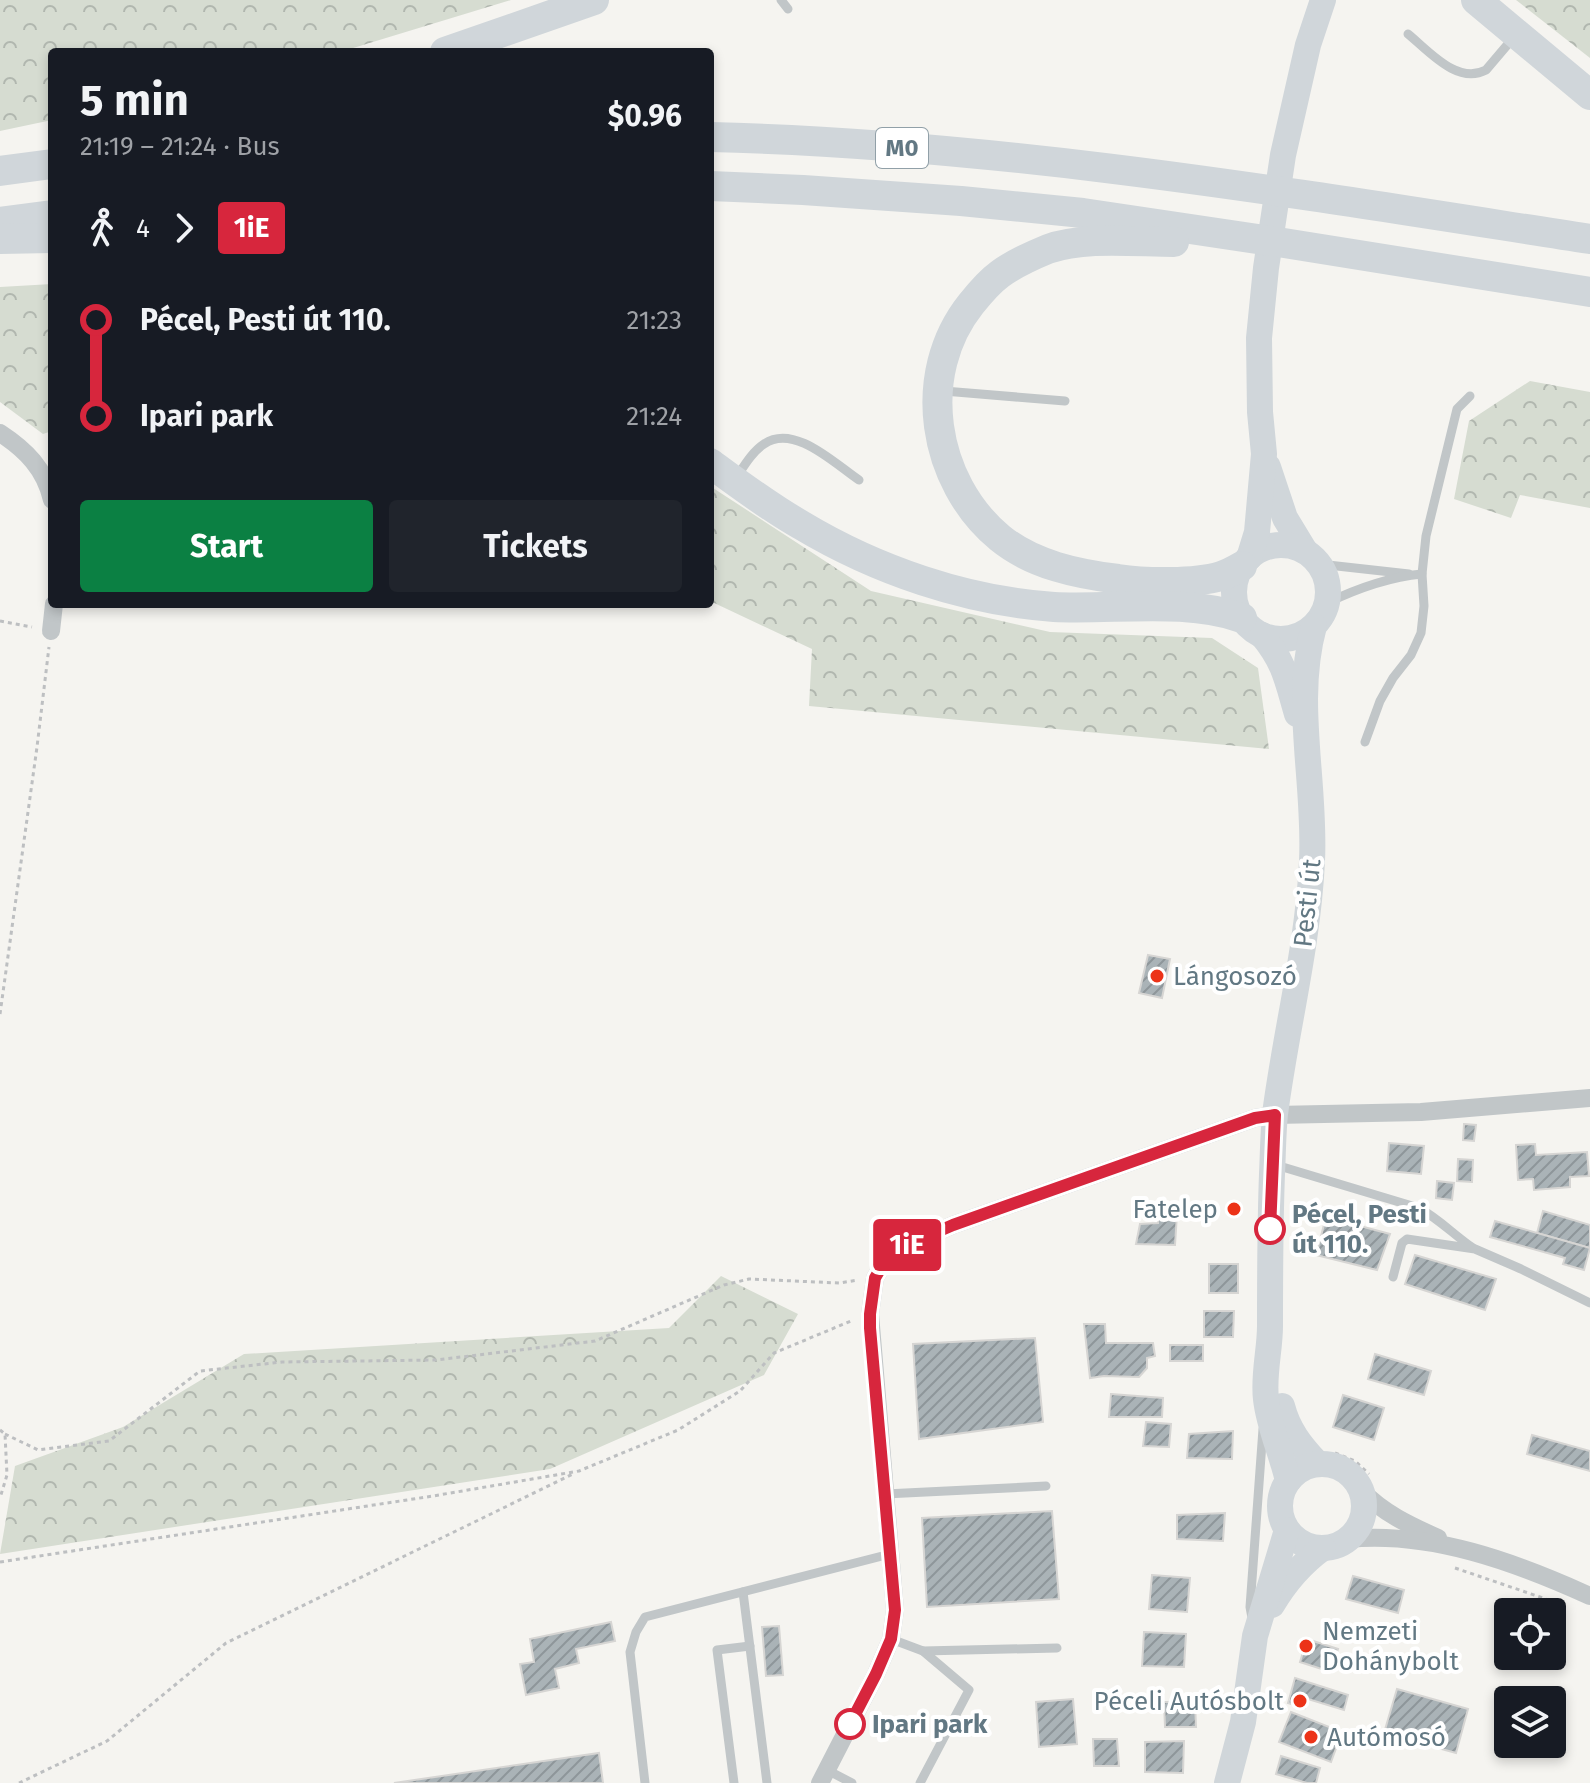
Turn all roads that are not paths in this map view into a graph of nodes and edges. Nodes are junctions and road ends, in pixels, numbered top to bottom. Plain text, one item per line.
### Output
1 (594, 0) edge
2 (781, 0) edge
3 (1323, 0) edge
4 (1341, 0) edge
5 (1476, 0) edge
6 (788, 9) dead end
7 (1408, 34) dead end
8 (1516, 34) junction
9 (456, 48) edge
10 (1300, 87) junction
11 (1590, 95) edge
12 (714, 137) edge
13 (48, 165) edge
14 (0, 171) edge
15 (714, 186) edge
16 (48, 216) edge
17 (0, 222) edge
18 (48, 238) edge
19 (0, 239) edge
20 (1590, 239) edge
21 (1284, 243) junction
22 (1590, 292) edge
23 (937, 390) junction
24 (1470, 396) dead end
25 (1065, 401) dead end
26 (0, 433) edge
27 (1264, 454) junction
28 (722, 472) edge
29 (859, 480) dead end
30 (48, 484) edge
31 (1312, 558) junction
32 (1246, 562) junction
33 (1417, 574) junction
34 (54, 608) edge
35 (1320, 614) junction
36 (1252, 626) junction
37 (51, 631) road end
38 (1365, 742) dead end
39 (1308, 756) junction
40 (1590, 1098) edge
41 (1275, 1115) junction
42 (1273, 1164) junction
43 (1475, 1249) junction
44 (1393, 1277) dead end
45 (1590, 1303) edge
46 (1270, 1336) junction
47 (1266, 1398) junction
48 (1321, 1456) junction
49 (1288, 1481) junction
50 (1368, 1484) junction
51 (1046, 1486) dead end
52 (885, 1494) junction
53 (1287, 1530) junction
54 (1348, 1539) junction
55 (1323, 1548) junction
56 (1458, 1548) junction
57 (890, 1554) junction
58 (743, 1592) junction
59 (1590, 1596) edge
60 (1255, 1636) junction
61 (891, 1639) junction
62 (750, 1646) junction
63 (1057, 1648) dead end
64 (923, 1651) junction
65 (824, 1776) edge
66 (925, 1782) edge
67 (645, 1783) edge
68 (734, 1783) edge
69 (767, 1783) edge
70 (852, 1783) edge
71 (1227, 1783) edge

1 - 9 highway
2 - 6 lane
3 - 10 main road
4 - 10 main road
5 - 8 highway
7 - 8 lane
8 - 11 highway
10 - 27 main road
12 - 20 highway, M0
13 - 14 highway
15 - 21 highway, M0
16 - 17 highway
18 - 19 highway
21 - 22 highway, M0
21 - 23 highway
23 - 25 lane
23 - 32 highway
24 - 33 lane
26 - 30 street
27 - 31 main road
27 - 32 main road
28 - 29 lane
28 - 36 highway
31 - 32 main road
31 - 33 lane
31 - 35 main road
32 - 36 main road
33 - 35 lane
33 - 38 lane
34 - 37 street
35 - 36 main road
35 - 39 main road
36 - 39 main road
39 - 41 main road, Pesti út
40 - 41 street
41 - 42 main road, Pesti út
41 - 52 street
42 - 43 lane
42 - 46 main road, Pesti út
43 - 44 lane
43 - 45 lane
46 - 47 main road, Pesti út
46 - 48 main road, Pesti út
47 - 49 main road, Pesti út
47 - 60 lane
48 - 49 main road
48 - 50 main road
49 - 53 main road
50 - 54 main road
50 - 56 street
51 - 52 lane
52 - 57 street
53 - 55 main road
53 - 60 main road
54 - 55 main road
54 - 56 street
55 - 60 main road
56 - 59 street
57 - 58 lane
57 - 61 street
58 - 62 lane
58 - 67 lane
60 - 71 main road
61 - 64 lane
61 - 65 street
62 - 68 lane
62 - 69 lane
63 - 64 lane
64 - 66 lane
65 - 70 lane

